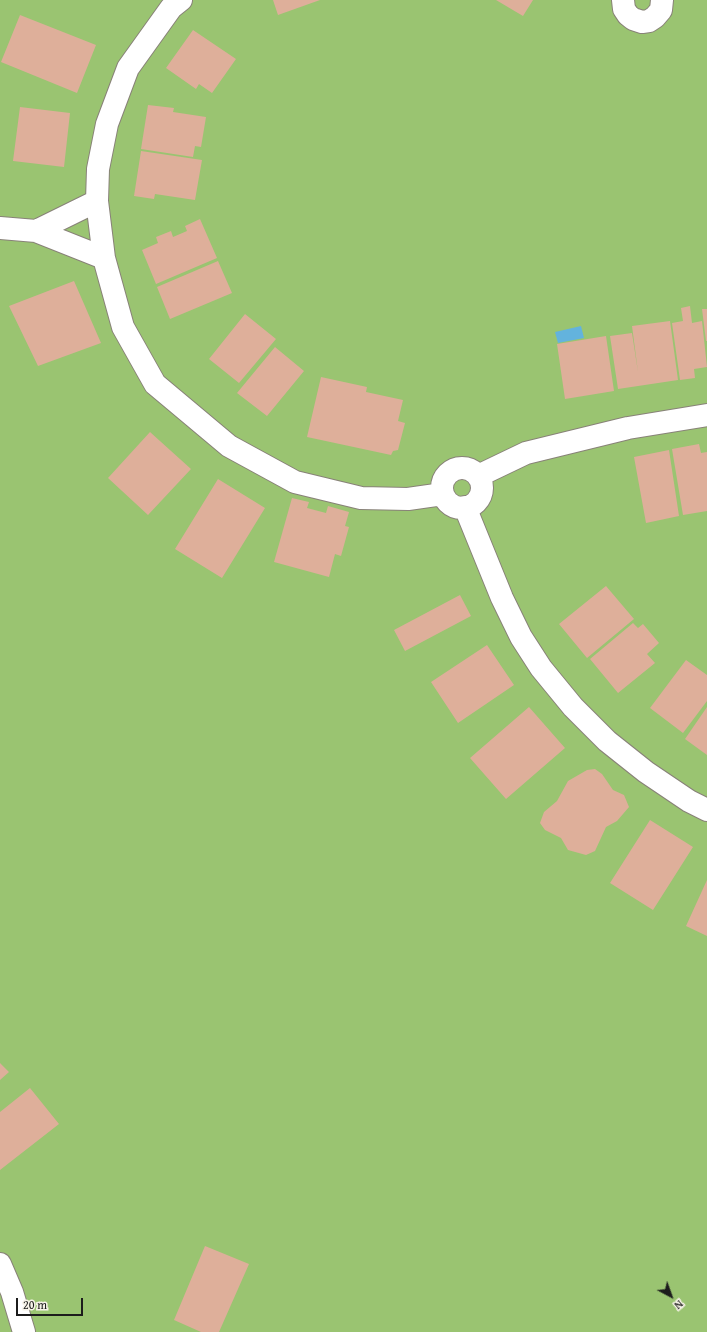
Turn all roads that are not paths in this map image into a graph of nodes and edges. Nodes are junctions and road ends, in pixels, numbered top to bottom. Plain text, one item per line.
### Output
1 (181, 0) edge
2 (623, 0) edge
3 (662, 0) edge
4 (97, 201) junction
5 (0, 228) edge
6 (36, 231) junction
7 (104, 258) junction
8 (707, 415) edge
9 (478, 476) junction
10 (443, 494) junction
11 (465, 507) junction
12 (707, 810) edge
13 (0, 1264) edge
14 (24, 1332) edge

1 - 4 street
2 - 3 street
4 - 6 street
4 - 7 street
5 - 6 street
6 - 7 street
7 - 10 street
8 - 9 street
9 - 10 street
9 - 11 street
10 - 11 street
11 - 12 street
13 - 14 street

